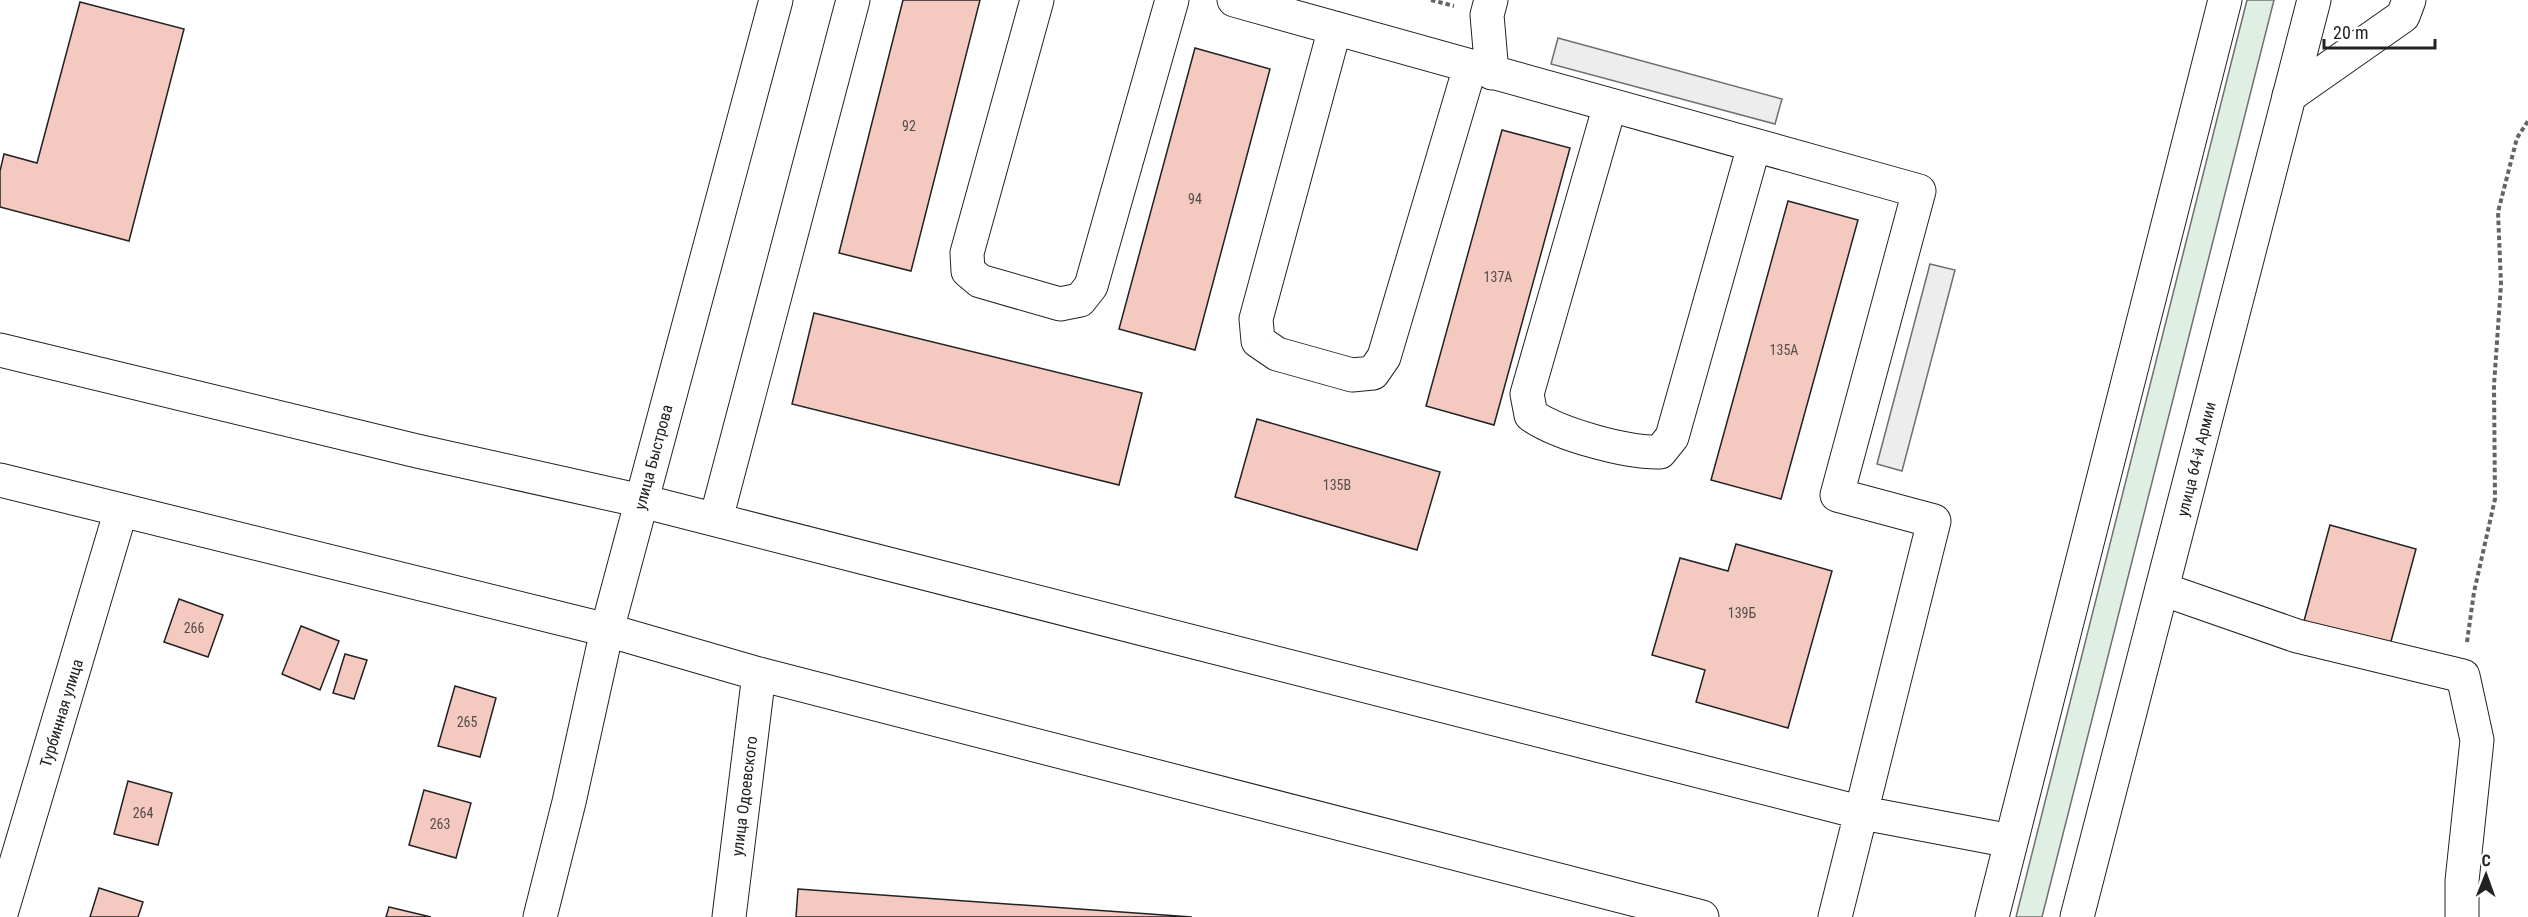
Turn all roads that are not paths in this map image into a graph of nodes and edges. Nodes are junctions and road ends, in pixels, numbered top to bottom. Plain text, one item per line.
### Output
1 (776, 0) edge
2 (853, 0) edge
3 (1037, 0) edge
4 (1172, 0) edge
5 (1234, 0) edge
6 (1491, 0) edge
7 (2225, 0) edge
8 (2314, 0) edge
9 (2409, 0) edge
10 (1335, 28) junction
11 (1481, 70) junction
12 (2289, 96) junction
13 (1610, 105) junction
14 (1754, 146) junction
15 (0, 350) edge
16 (0, 480) edge
17 (642, 501) junction
18 (122, 510) junction
19 (716, 519) junction
20 (2162, 590) junction
21 (607, 630) junction
22 (759, 674) junction
23 (1863, 813) junction
24 (2011, 841) junction
25 (1646, 910) edge
26 (0, 917) edge
27 (540, 917) edge
28 (729, 917) edge
29 (1702, 917) edge
30 (1835, 917) edge
31 (1992, 917) edge
32 (2077, 917) edge
33 (2462, 917) edge

1 - 17 main road, улица Быстрова
2 - 19 main road
3 - 4 main road
5 - 10 main road
6 - 11 main road
7 - 24 main road
8 - 12 main road, улица 64-й Армии
9 - 12 main road
10 - 11 main road
10 - 11 main road
11 - 13 main road
12 - 20 main road, улица 64-й Армии
13 - 14 main road
13 - 14 main road
14 - 23 main road
15 - 17 main road
16 - 18 main road
17 - 19 main road
17 - 21 main road, улица Быстрова
18 - 21 main road
18 - 26 main road, Турбинная улица
19 - 23 main road
20 - 32 main road, улица 64-й Армии
20 - 33 main road
21 - 22 main road
21 - 27 main road, улица Быстрова
22 - 25 main road
22 - 28 main road, улица Одоевского
23 - 24 main road
23 - 30 main road
24 - 31 main road
25 - 29 main road

